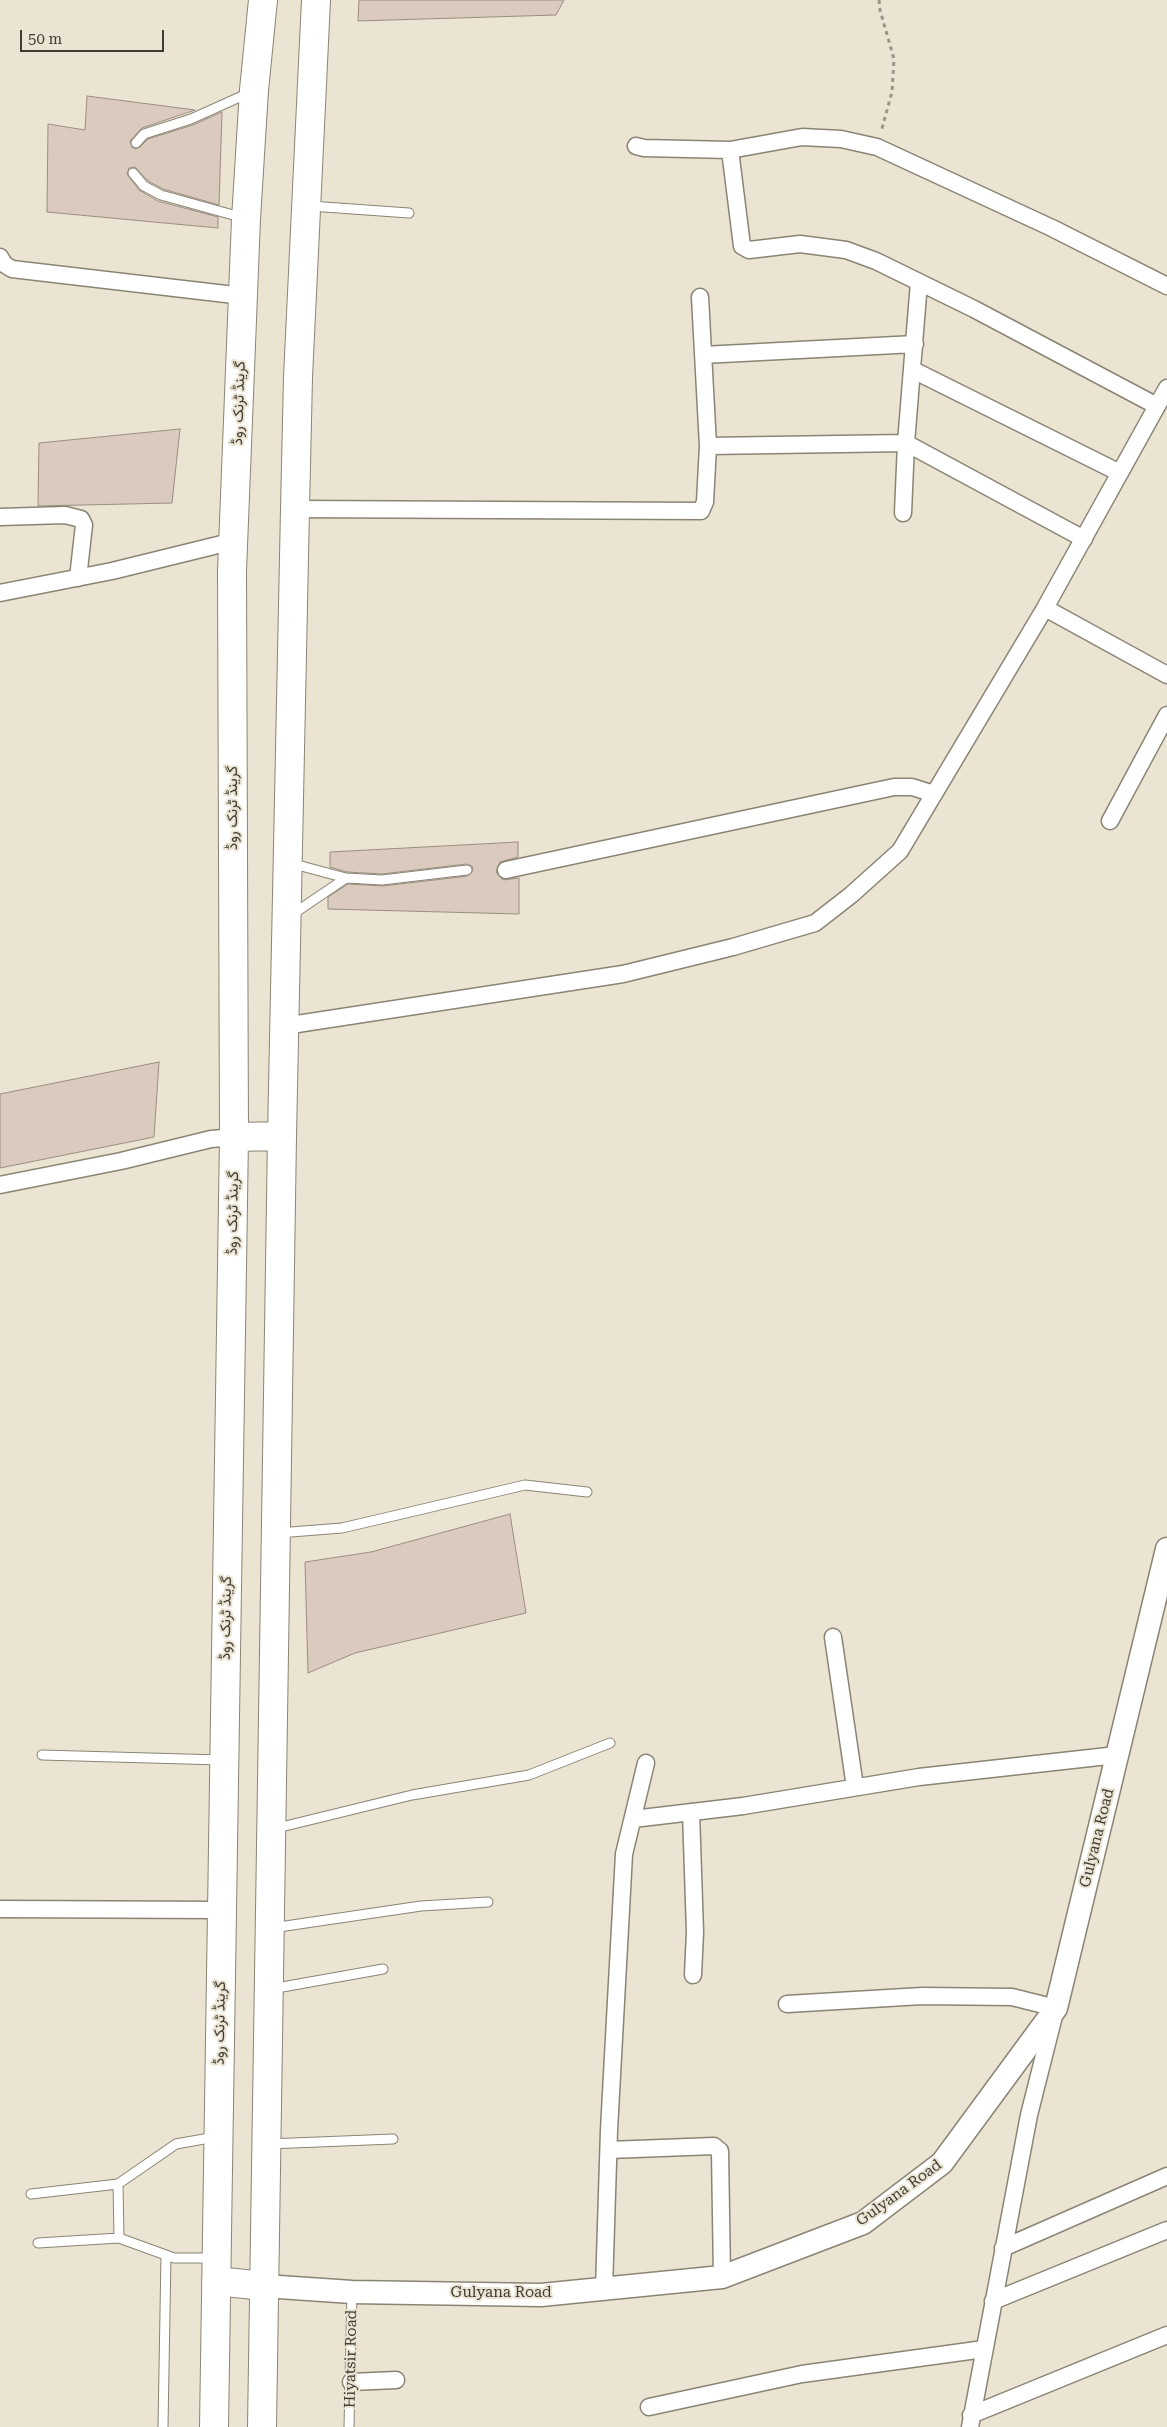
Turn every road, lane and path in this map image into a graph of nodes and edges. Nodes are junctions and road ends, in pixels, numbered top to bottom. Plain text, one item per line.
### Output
1 (262, 0) edge
2 (316, 0) edge
3 (879, 0) edge
4 (254, 90) junction
5 (136, 143) dead end
6 (636, 146) dead end
7 (877, 147) junction
8 (730, 150) junction
9 (133, 173) dead end
10 (306, 206) junction
11 (410, 213) dead end
12 (246, 219) junction
13 (0, 257) edge
14 (919, 282) junction
15 (1167, 286) edge
16 (243, 296) junction
17 (700, 297) dead end
18 (915, 344) junction
19 (703, 355) junction
20 (913, 370) junction
21 (1167, 388) edge
22 (1157, 406) junction
23 (906, 443) junction
24 (708, 446) junction
25 (1120, 473) junction
26 (295, 509) junction
27 (903, 513) dead end
28 (0, 517) edge
29 (1084, 539) junction
30 (234, 541) junction
31 (78, 578) junction
32 (0, 593) edge
33 (1045, 608) junction
34 (1167, 675) edge
35 (1167, 715) edge
36 (934, 794) junction
37 (1110, 821) dead end
38 (288, 862) junction
39 (467, 870) dead end
40 (506, 870) dead end
41 (346, 878) junction
42 (286, 918) junction
43 (284, 1026) junction
44 (282, 1136) junction
45 (234, 1137) junction
46 (0, 1185) edge
47 (587, 1492) dead end
48 (275, 1533) junction
49 (1167, 1549) edge
50 (833, 1637) dead end
51 (610, 1743) dead end
52 (42, 1755) dead end
53 (1117, 1755) junction
54 (224, 1760) junction
55 (646, 1763) dead end
56 (855, 1787) junction
57 (691, 1812) junction
58 (633, 1819) junction
59 (271, 1829) junction
60 (488, 1902) dead end
61 (0, 1909) edge
62 (222, 1910) junction
63 (269, 1929) junction
64 (383, 1969) dead end
65 (693, 1975) dead end
66 (268, 1990) junction
67 (787, 2004) dead end
68 (1056, 2008) junction
69 (218, 2136) junction
70 (393, 2139) dead end
71 (266, 2144) junction
72 (609, 2150) junction
73 (1167, 2176) edge
74 (118, 2184) junction
75 (31, 2194) dead end
76 (1167, 2230) edge
77 (119, 2238) junction
78 (38, 2243) dead end
79 (1003, 2248) junction
80 (166, 2255) junction
81 (216, 2269) junction
82 (722, 2276) junction
83 (264, 2286) junction
84 (604, 2289) junction
85 (352, 2292) junction
86 (993, 2301) junction
87 (1167, 2335) edge
88 (984, 2349) junction
89 (396, 2380) dead end
90 (351, 2382) junction
91 (649, 2407) dead end
92 (970, 2421) edge
93 (163, 2427) edge
94 (214, 2427) edge
95 (262, 2427) edge
96 (349, 2427) edge

1 - 4 highway, گرینڈ ٹرنک روڈ
2 - 10 highway
3 - 7 path
4 - 5 lane
4 - 12 highway, گرینڈ ٹرنک روڈ
6 - 8 street
7 - 8 street
7 - 15 street
8 - 14 street
9 - 12 lane
10 - 11 lane
10 - 26 highway
12 - 16 highway, گرینڈ ٹرنک روڈ
13 - 16 street
14 - 18 street
14 - 22 street
16 - 30 highway, گرینڈ ٹرنک روڈ
17 - 19 street
18 - 19 street
18 - 20 street
19 - 24 street
20 - 23 street
20 - 25 street
21 - 22 street
22 - 25 street
23 - 24 street
23 - 27 street
23 - 29 street
24 - 26 street
25 - 29 street
26 - 38 highway
28 - 31 street
29 - 33 street
30 - 31 street
30 - 45 highway, گرینڈ ٹرنک روڈ
31 - 32 street
33 - 34 street
33 - 36 street
35 - 37 street
36 - 40 street
36 - 43 street
38 - 41 lane
38 - 42 highway
39 - 41 lane
41 - 42 lane
42 - 43 highway
43 - 44 highway
44 - 45 highway
44 - 48 highway
45 - 46 street
45 - 54 highway, گرینڈ ٹرنک روڈ
47 - 48 lane
48 - 59 highway
49 - 53 main road, Gulyana Road
50 - 56 street
51 - 59 lane
52 - 54 lane
53 - 56 street
53 - 68 main road, Gulyana Road
54 - 62 highway, گرینڈ ٹرنک روڈ
55 - 58 street
56 - 57 street
57 - 58 street
57 - 65 street
58 - 72 street
59 - 63 highway
60 - 63 lane
61 - 62 street
62 - 69 highway, گرینڈ ٹرنک روڈ
63 - 66 highway
64 - 66 lane
66 - 71 highway
67 - 68 street
68 - 79 street
68 - 82 main road, Gulyana Road
69 - 74 lane
69 - 81 highway, گرینڈ ٹرنک روڈ
70 - 71 lane
71 - 83 highway
72 - 82 street
72 - 84 street
73 - 79 street
74 - 75 lane
74 - 77 lane
76 - 86 street
77 - 78 lane
77 - 80 lane
79 - 86 street
80 - 81 lane
80 - 93 lane
81 - 83 highway
81 - 94 highway, گرینڈ ٹرنک روڈ
82 - 84 main road, Gulyana Road
83 - 85 main road, Gulyana Road
83 - 95 highway
84 - 85 main road, Gulyana Road
85 - 90 lane, Hiyatsir Road
86 - 88 street
87 - 92 street
88 - 91 street
88 - 92 street
89 - 90 street
90 - 96 lane, Hiyatsir Road

